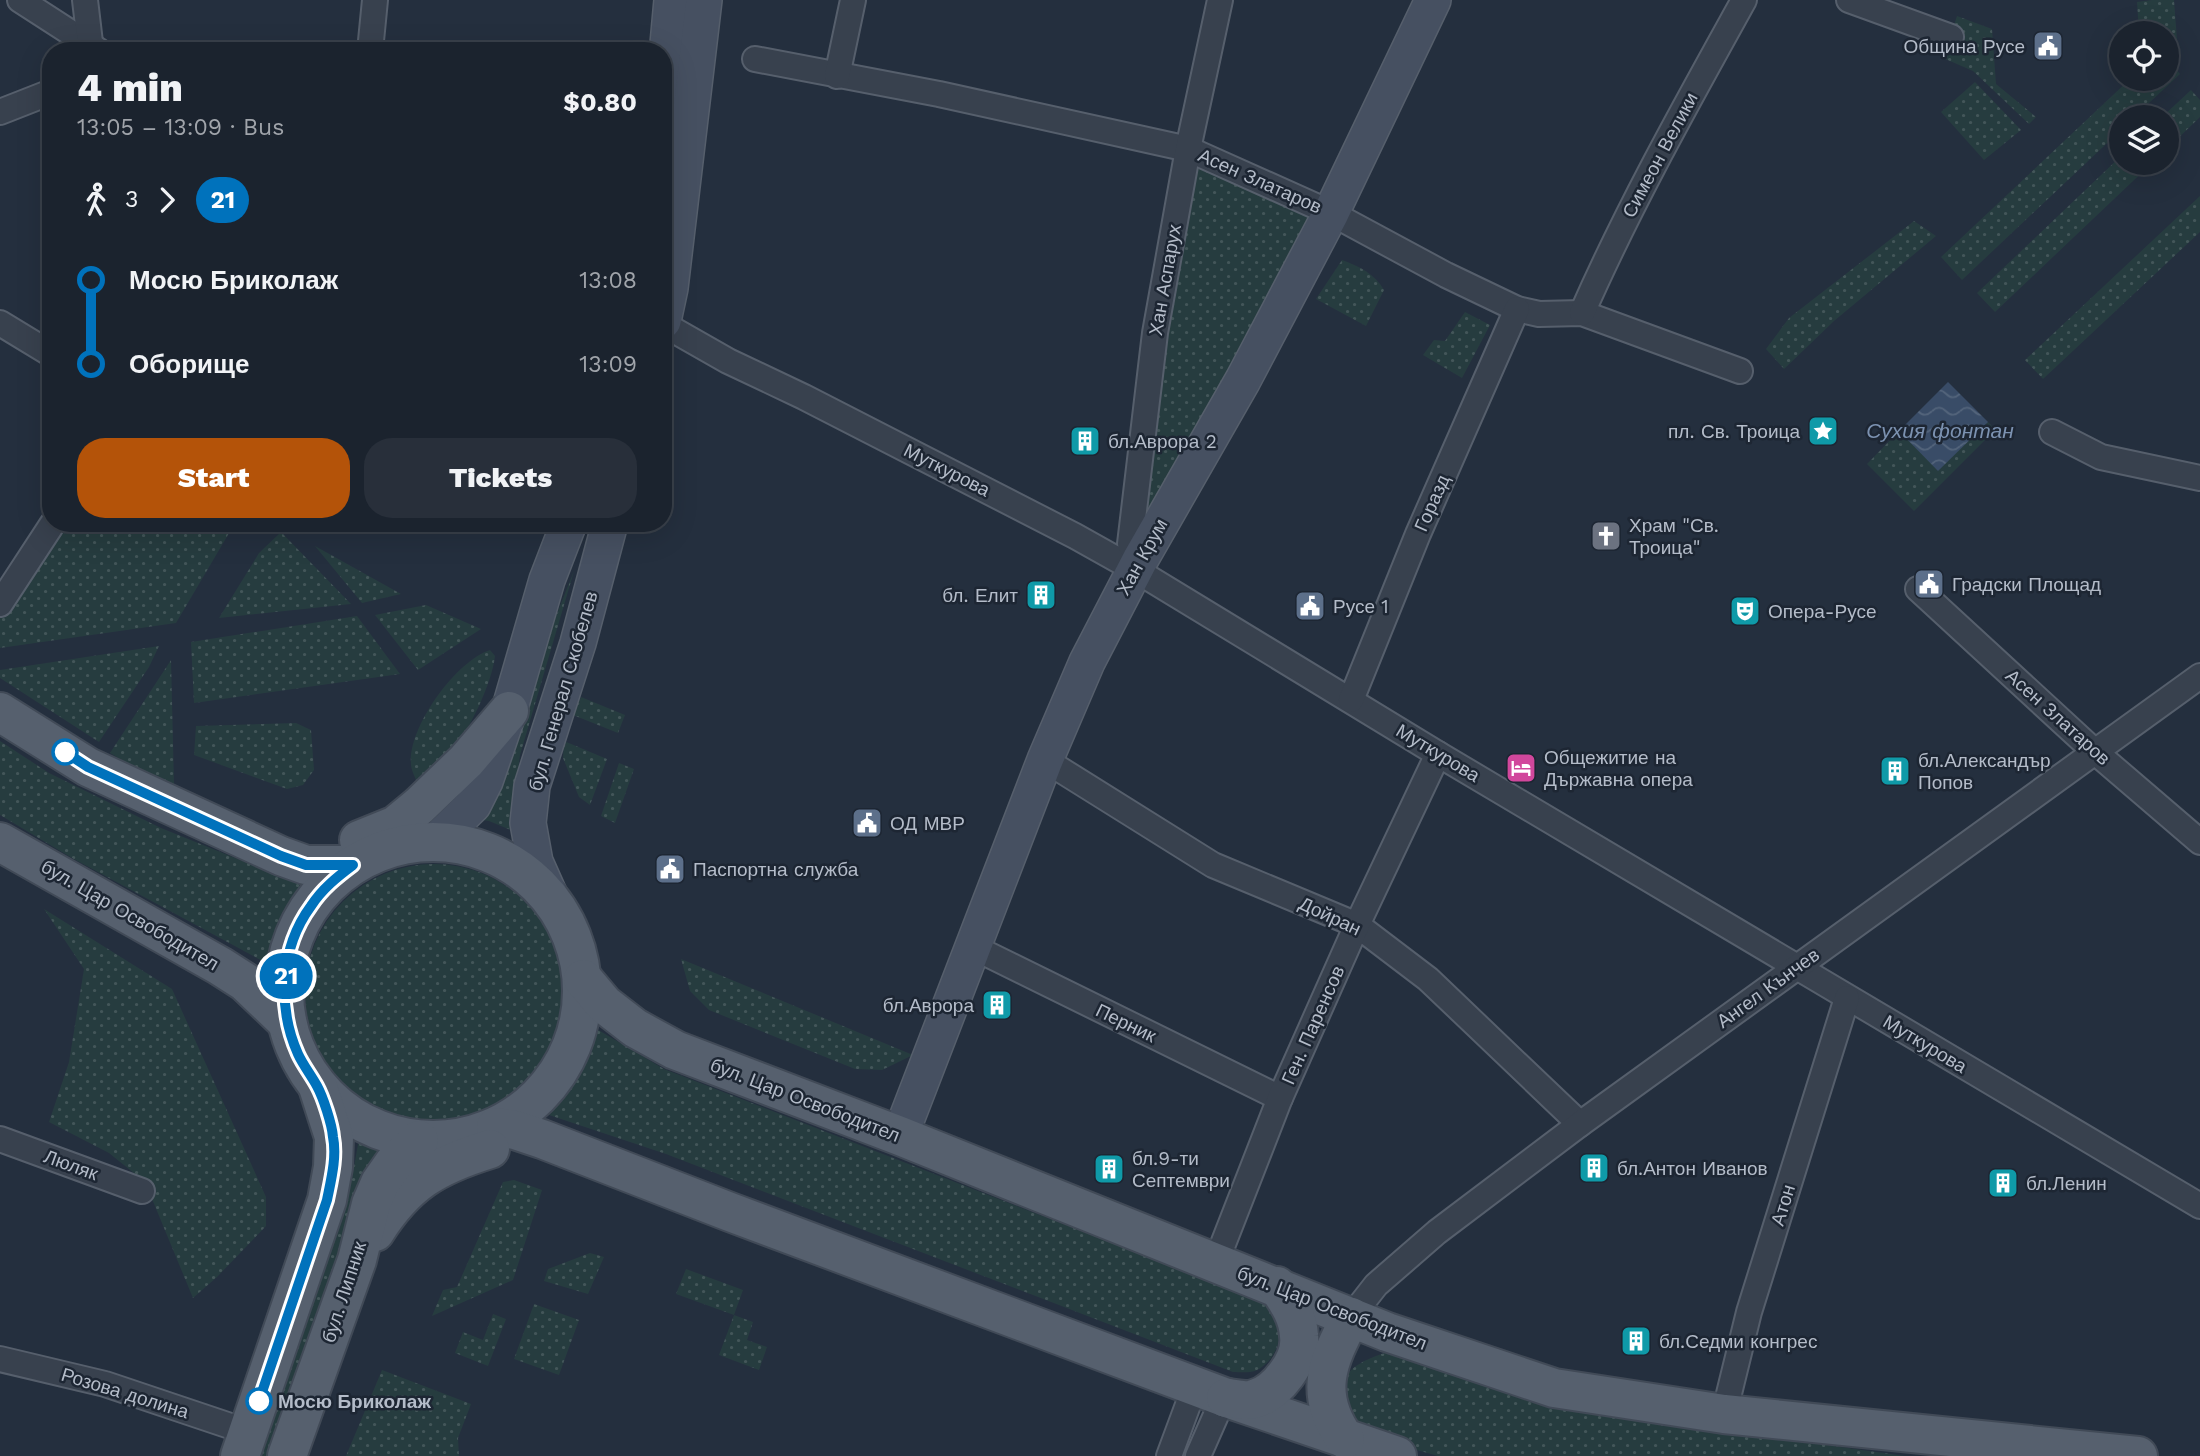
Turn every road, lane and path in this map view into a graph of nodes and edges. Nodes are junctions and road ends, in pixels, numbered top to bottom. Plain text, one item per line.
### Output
1 (20, 0) edge
2 (85, 0) edge
3 (375, 0) edge
4 (673, 0) edge
5 (704, 0) edge
6 (853, 0) edge
7 (1220, 0) edge
8 (1433, 0) edge
9 (1744, 0) edge
10 (1849, 0) edge
11 (1951, 37) dead end
12 (83, 42) edge
13 (92, 42) edge
14 (371, 42) edge
15 (669, 42) edge
16 (755, 59) dead end
17 (837, 76) junction
18 (42, 96) edge
19 (0, 112) edge
20 (1188, 149) junction
21 (1331, 214) junction
22 (672, 271) edge
23 (1517, 309) junction
24 (1582, 313) junction
25 (0, 323) edge
26 (672, 327) edge
27 (42, 349) edge
28 (1740, 371) dead end
29 (2052, 432) dead end
30 (2200, 478) edge
31 (47, 532) edge
32 (566, 532) edge
33 (608, 532) edge
34 (1137, 565) junction
35 (1918, 589) dead end
36 (0, 604) edge
37 (2200, 676) edge
38 (1351, 700) junction
39 (509, 710) junction
40 (0, 712) edge
41 (2094, 751) junction
42 (1438, 754) junction
43 (1045, 760) junction
44 (249, 840) junction
45 (436, 841) junction
46 (0, 842) edge
47 (2200, 842) edge
48 (353, 865) junction
49 (551, 898) junction
50 (1357, 925) junction
51 (973, 947) junction
52 (1797, 968) junction
53 (583, 979) junction
54 (1847, 998) junction
55 (287, 1022) junction
56 (318, 1087) junction
57 (1280, 1098) junction
58 (1580, 1124) junction
59 (496, 1127) junction
60 (900, 1136) junction
61 (0, 1139) edge
62 (542, 1139) junction
63 (419, 1140) junction
64 (142, 1191) dead end
65 (2200, 1206) edge
66 (357, 1260) junction
67 (1216, 1262) junction
68 (1277, 1286) junction
69 (1351, 1317) junction
70 (0, 1359) edge
71 (1210, 1392) junction
72 (1724, 1414) junction
73 (1345, 1439) junction
74 (244, 1444) edge
75 (287, 1456) edge
76 (1169, 1456) edge
77 (1198, 1456) edge
78 (1397, 1456) edge
79 (2138, 1456) edge

1 - 12 street
2 - 13 street
3 - 14 street
4 - 15 main road
5 - 22 main road
6 - 17 street
7 - 20 street, Хан Аспарух
8 - 21 main road, Хан Крум
9 - 24 street, Симеон Велики
10 - 11 street
16 - 17 street, Асен Златаров
17 - 20 street, Асен Златаров
18 - 19 street
20 - 21 street, Асен Златаров
20 - 34 street, Хан Аспарух
21 - 23 street, Асен Златаров
21 - 34 main road, Хан Крум
23 - 24 street, Асен Златаров
23 - 38 street, Горазд
24 - 28 street, Асен Златаров
25 - 27 street
26 - 34 street, Муткурова
29 - 30 street
31 - 36 street
32 - 39 main road
33 - 49 main road, бул. Генерал Скобелев
34 - 38 street, Муткурова
34 - 43 main road, Хан Крум
35 - 41 street, Асен Златаров
37 - 41 street, Ангел Кънчев
38 - 42 street, Муткурова
39 - 44 main road
39 - 45 main road
40 - 44 main road, бул. Цар Освободител
41 - 47 street, Асен Златаров
41 - 52 street, Ангел Кънчев
42 - 50 street, Ген. Паренсов
42 - 52 street, Муткурова
43 - 50 street, Дойран
43 - 51 main road, Хан Крум
44 - 48 main road, бул. Цар Освободител
45 - 48 main road, бул. Цар Освободител
45 - 49 main road, бул. Цар Освободител
46 - 55 main road, бул. Цар Освободител
48 - 55 main road, бул. Цар Освободител
49 - 53 main road, бул. Цар Освободител
50 - 57 street, Ген. Паренсов
50 - 58 street, Дойран
51 - 57 street, Перник
51 - 60 main road, Хан Крум
52 - 54 street, Муткурова
52 - 58 street, Ангел Кънчев
53 - 59 main road, бул. Цар Освободител
53 - 60 main road, бул. Цар Освободител
54 - 65 street, Муткурова
54 - 72 street, Атон
55 - 56 main road, бул. Цар Освободител
56 - 63 main road, бул. Цар Освободител
56 - 74 main road
57 - 67 street, Ген. Паренсов
58 - 69 street, Ангел Кънчев
59 - 62 main road
59 - 63 main road, бул. Цар Освободител
60 - 67 main road, бул. Цар Освободител
61 - 64 street, Люляк
62 - 66 main road
62 - 71 main road
63 - 66 main road, бул. Липник
66 - 75 main road, бул. Липник
67 - 68 main road, бул. Цар Освободител
68 - 69 main road, бул. Цар Освободител
68 - 71 main road
69 - 72 main road, бул. Цар Освободител
69 - 73 main road
70 - 74 street, Розова долина
71 - 73 main road
71 - 76 street
71 - 77 street
72 - 79 main road, бул. Цар Освободител
73 - 78 main road

